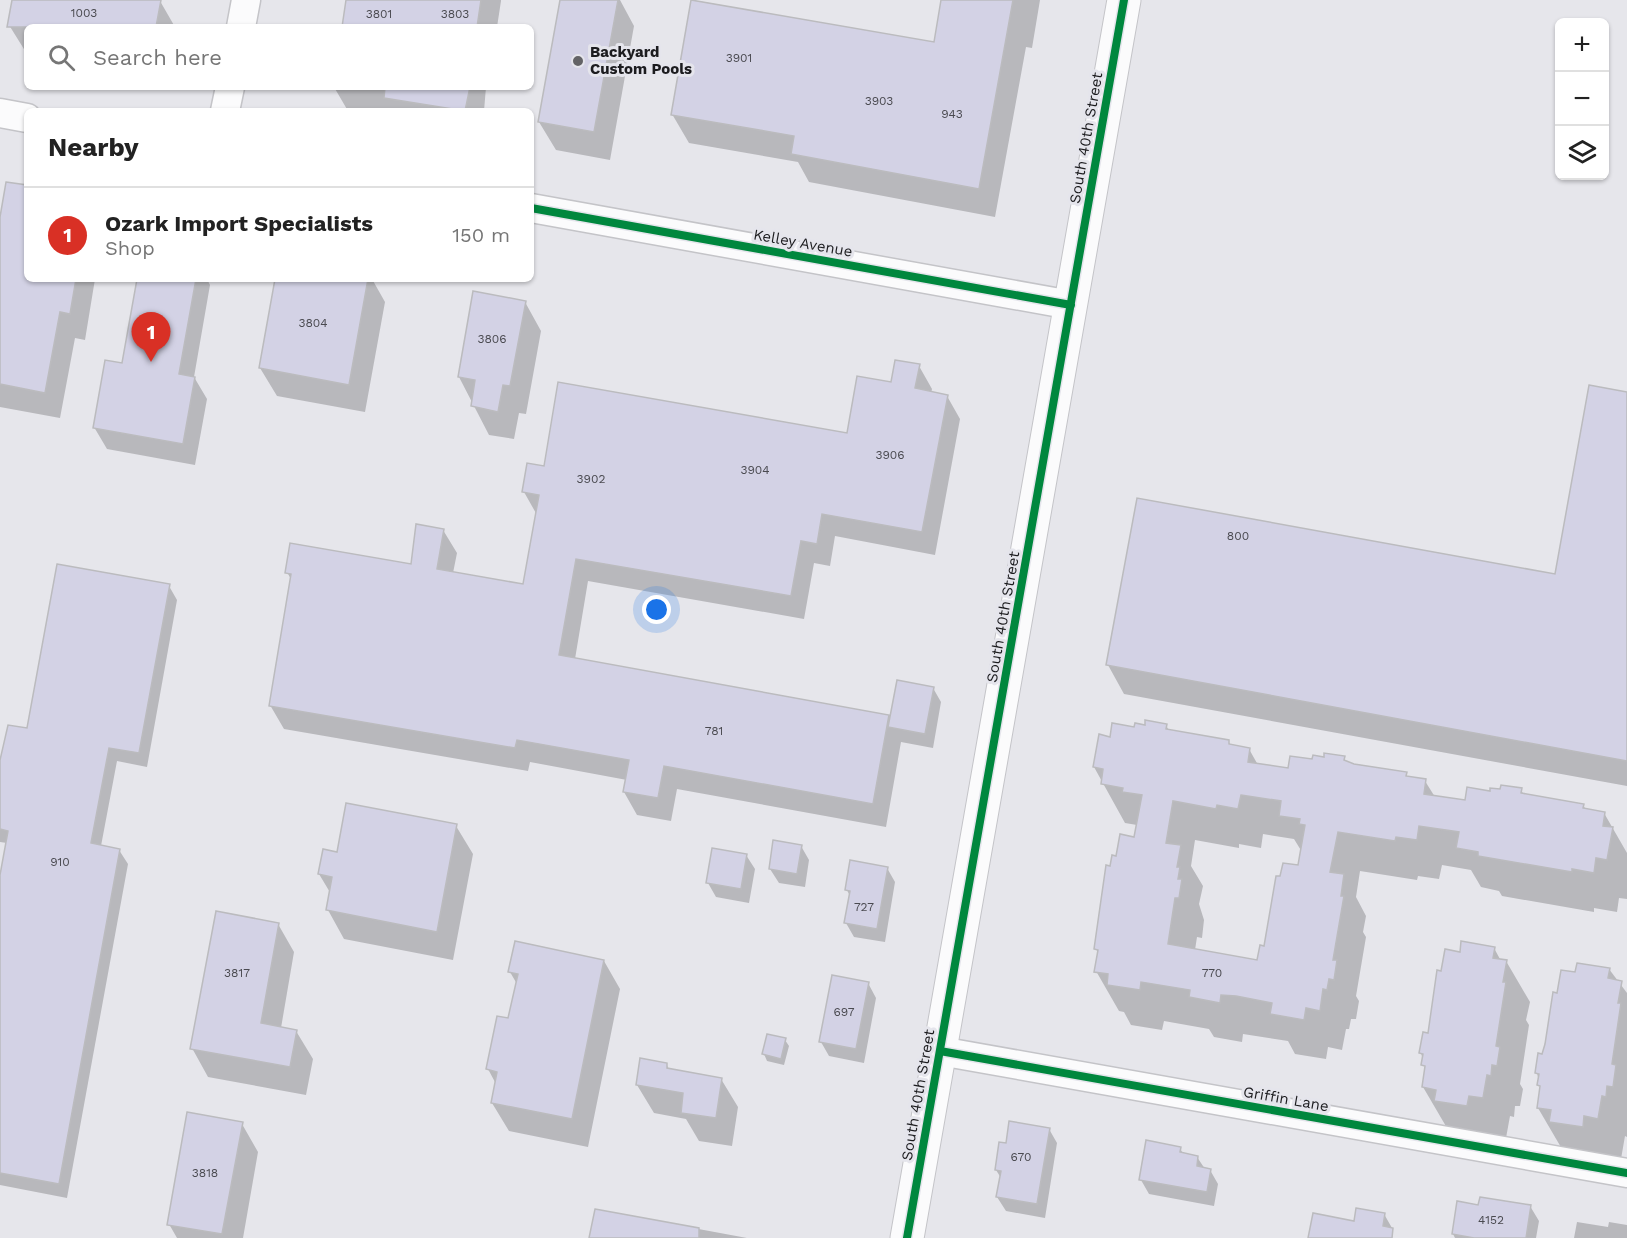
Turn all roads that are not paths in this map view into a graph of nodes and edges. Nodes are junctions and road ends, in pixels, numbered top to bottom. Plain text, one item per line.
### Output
1 (246, 0) edge
2 (1124, 0) edge
3 (242, 24) edge
4 (229, 90) edge
5 (226, 108) edge
6 (0, 113) edge
7 (24, 117) edge
8 (534, 209) edge
9 (1071, 305) junction
10 (939, 1052) junction
11 (1627, 1173) edge
12 (907, 1238) edge

1 - 3 street
2 - 9 street, South 40th Street
4 - 5 street
6 - 7 street
8 - 9 street, Kelley Avenue
9 - 10 street, South 40th Street
10 - 11 street, Griffin Lane
10 - 12 street, South 40th Street

